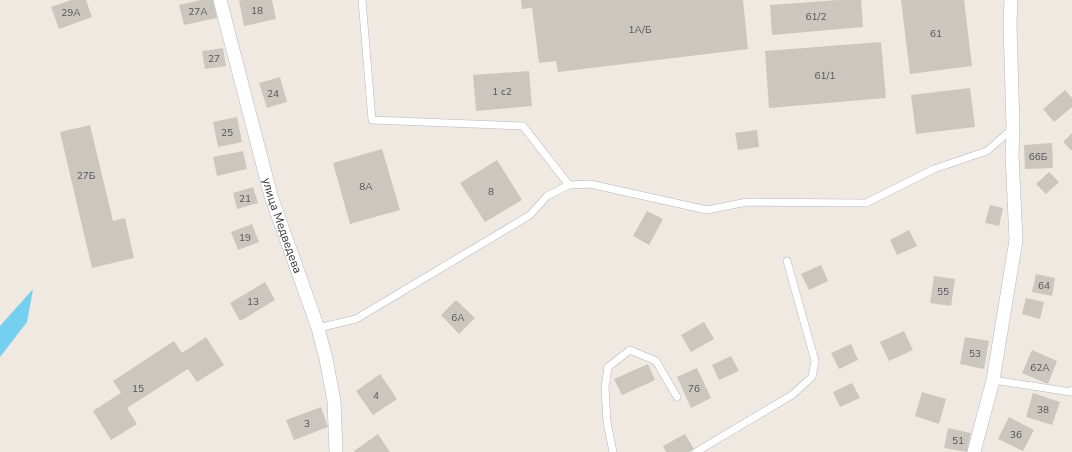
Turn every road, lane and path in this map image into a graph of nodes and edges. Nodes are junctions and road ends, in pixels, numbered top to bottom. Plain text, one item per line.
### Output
1 (220, 0) edge
2 (362, 0) edge
3 (1011, 0) edge
4 (1013, 128) junction
5 (569, 185) junction
6 (787, 261) dead end
7 (318, 328) junction
8 (993, 380) junction
9 (1072, 390) edge
10 (677, 397) dead end
11 (336, 452) edge
12 (613, 452) edge
13 (696, 452) edge
14 (974, 452) edge

1 - 7 street, улица Медведева
2 - 5 lane
3 - 4 street
4 - 5 lane
4 - 8 street
5 - 7 lane
6 - 13 lane
7 - 11 street, улица Медведева
8 - 9 lane
8 - 14 street
10 - 12 lane

